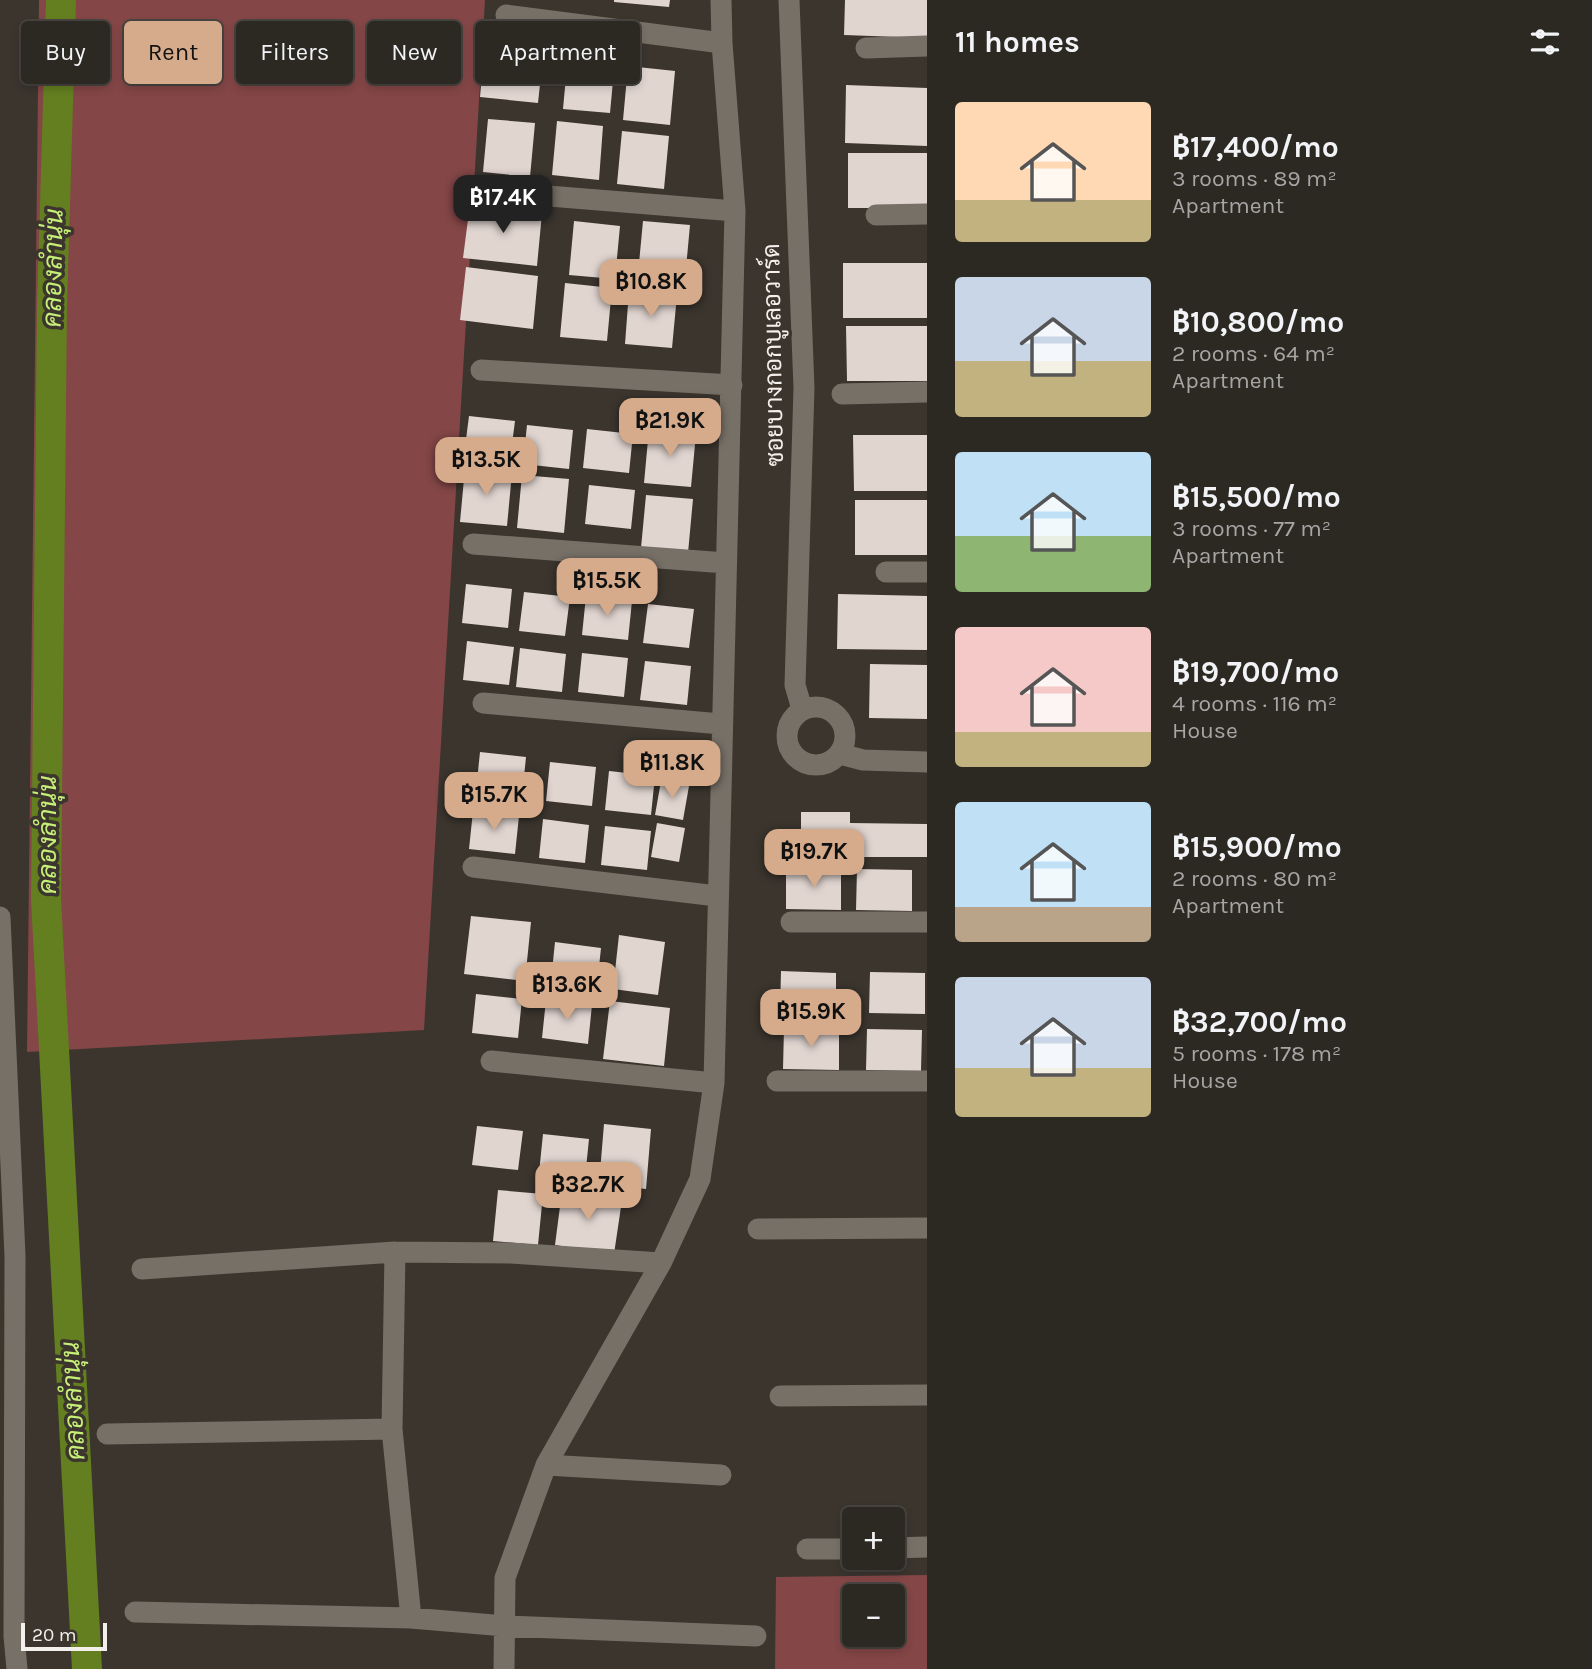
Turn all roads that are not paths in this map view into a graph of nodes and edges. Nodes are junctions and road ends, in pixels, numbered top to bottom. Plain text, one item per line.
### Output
1 (721, 0) edge
2 (789, 0) edge
3 (506, 15) dead end
4 (722, 43) junction
5 (927, 46) edge
6 (866, 48) dead end
7 (487, 191) dead end
8 (735, 211) junction
9 (927, 214) edge
10 (876, 215) dead end
11 (481, 370) dead end
12 (732, 385) junction
13 (927, 392) edge
14 (842, 394) dead end
15 (473, 544) dead end
16 (726, 563) junction
17 (886, 572) dead end
18 (927, 572) edge
19 (483, 703) dead end
20 (802, 709) junction
21 (721, 724) junction
22 (839, 754) junction
23 (927, 762) edge
24 (473, 867) dead end
25 (717, 896) junction
26 (0, 917) edge
27 (791, 922) dead end
28 (927, 922) edge
29 (491, 1060) dead end
30 (777, 1081) dead end
31 (927, 1081) edge
32 (714, 1083) junction
33 (758, 1228) dead end
34 (927, 1228) edge
35 (395, 1252) junction
36 (8, 1256) edge
37 (661, 1263) junction
38 (142, 1269) dead end
39 (927, 1395) edge
40 (779, 1396) dead end
41 (392, 1429) junction
42 (107, 1434) dead end
43 (546, 1465) junction
44 (721, 1475) dead end
45 (7, 1538) edge
46 (905, 1548) edge
47 (927, 1548) edge
48 (807, 1549) dead end
49 (842, 1549) edge
50 (135, 1612) dead end
51 (411, 1618) junction
52 (505, 1626) junction
53 (756, 1636) dead end
54 (7, 1637) edge
55 (17, 1669) edge
56 (504, 1669) edge

1 - 4 street
2 - 20 street, ซอยบางกอกบูเลอวาร์ด
3 - 4 street
4 - 8 street
5 - 6 street
7 - 8 street
8 - 12 street
9 - 10 street
11 - 12 street
12 - 16 street
13 - 14 street
15 - 16 street
16 - 21 street
17 - 18 street
19 - 21 street
20 - 22 street
20 - 22 street
21 - 25 street
22 - 23 street
24 - 25 street
25 - 32 street
26 - 36 street
27 - 28 street
29 - 32 street
30 - 31 street
32 - 37 street
33 - 34 street
35 - 37 street
35 - 38 street
35 - 41 street
36 - 45 street
37 - 43 street
39 - 40 street
41 - 42 street
41 - 51 street
43 - 44 street
43 - 52 street
45 - 54 street
46 - 47 street
48 - 49 street
50 - 51 street
51 - 52 street
52 - 53 street
52 - 56 street
54 - 55 street

